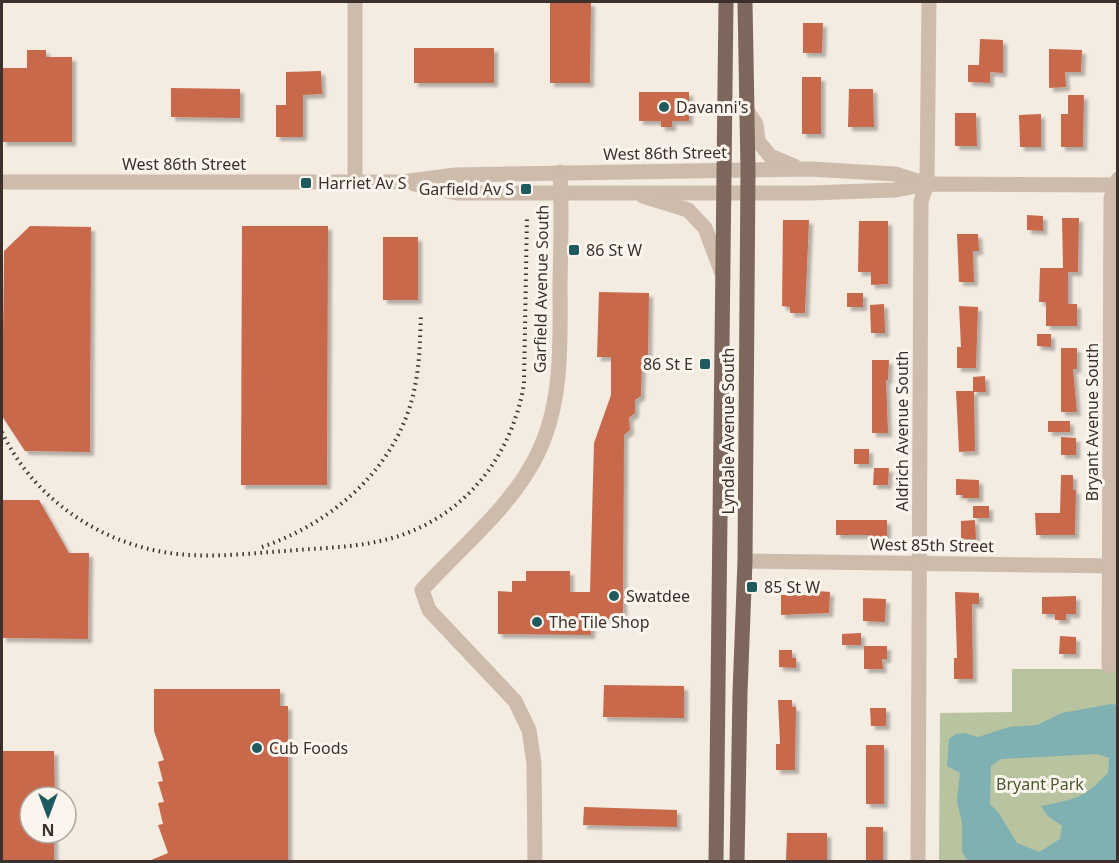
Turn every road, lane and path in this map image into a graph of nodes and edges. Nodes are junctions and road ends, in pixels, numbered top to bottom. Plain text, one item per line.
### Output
1 (355, 2) edge
2 (726, 2) edge
3 (745, 2) edge
4 (929, 2) edge
5 (747, 111) junction
6 (806, 169) junction
7 (724, 170) junction
8 (748, 170) junction
9 (560, 172) junction
10 (2, 182) edge
11 (355, 182) junction
12 (402, 182) junction
13 (1117, 183) edge
14 (927, 184) junction
15 (724, 192) junction
16 (748, 192) junction
17 (561, 193) junction
18 (635, 193) junction
19 (723, 277) junction
20 (745, 561) junction
21 (920, 563) junction
22 (1113, 565) edge
23 (1108, 666) dead end
24 (535, 861) edge
25 (716, 861) edge
26 (737, 861) edge
27 (918, 861) edge

1 - 11 street
2 - 7 main road, Lyndale Avenue South
3 - 5 main road, Lyndale Avenue South
4 - 14 street, Aldrich Avenue South
5 - 6 street
5 - 8 main road, Lyndale Avenue South
6 - 8 street, West 86th Street
6 - 14 street, West 86th Street
7 - 8 street, West 86th Street
7 - 9 street, West 86th Street
7 - 15 main road, Lyndale Avenue South
8 - 16 main road, Lyndale Avenue South
9 - 12 street, West 86th Street
9 - 17 street, Garfield Avenue South
10 - 11 street, West 86th Street
11 - 12 street, West 86th Street
12 - 17 street, West 86th Street
13 - 14 street, West 86th Street
13 - 22 street, Bryant Avenue South
14 - 16 street, West 86th Street
14 - 21 street, Aldrich Avenue South
15 - 16 street, West 86th Street
15 - 18 street, West 86th Street
15 - 19 main road, Lyndale Avenue South
16 - 20 main road, Lyndale Avenue South
17 - 18 street, West 86th Street
17 - 24 street, Garfield Avenue South
18 - 19 street
19 - 25 main road, Lyndale Avenue South
20 - 21 street, West 85th Street
20 - 26 main road, Lyndale Avenue South
21 - 22 street, West 85th Street
21 - 27 street, Aldrich Avenue South
22 - 23 street, Bryant Avenue South

